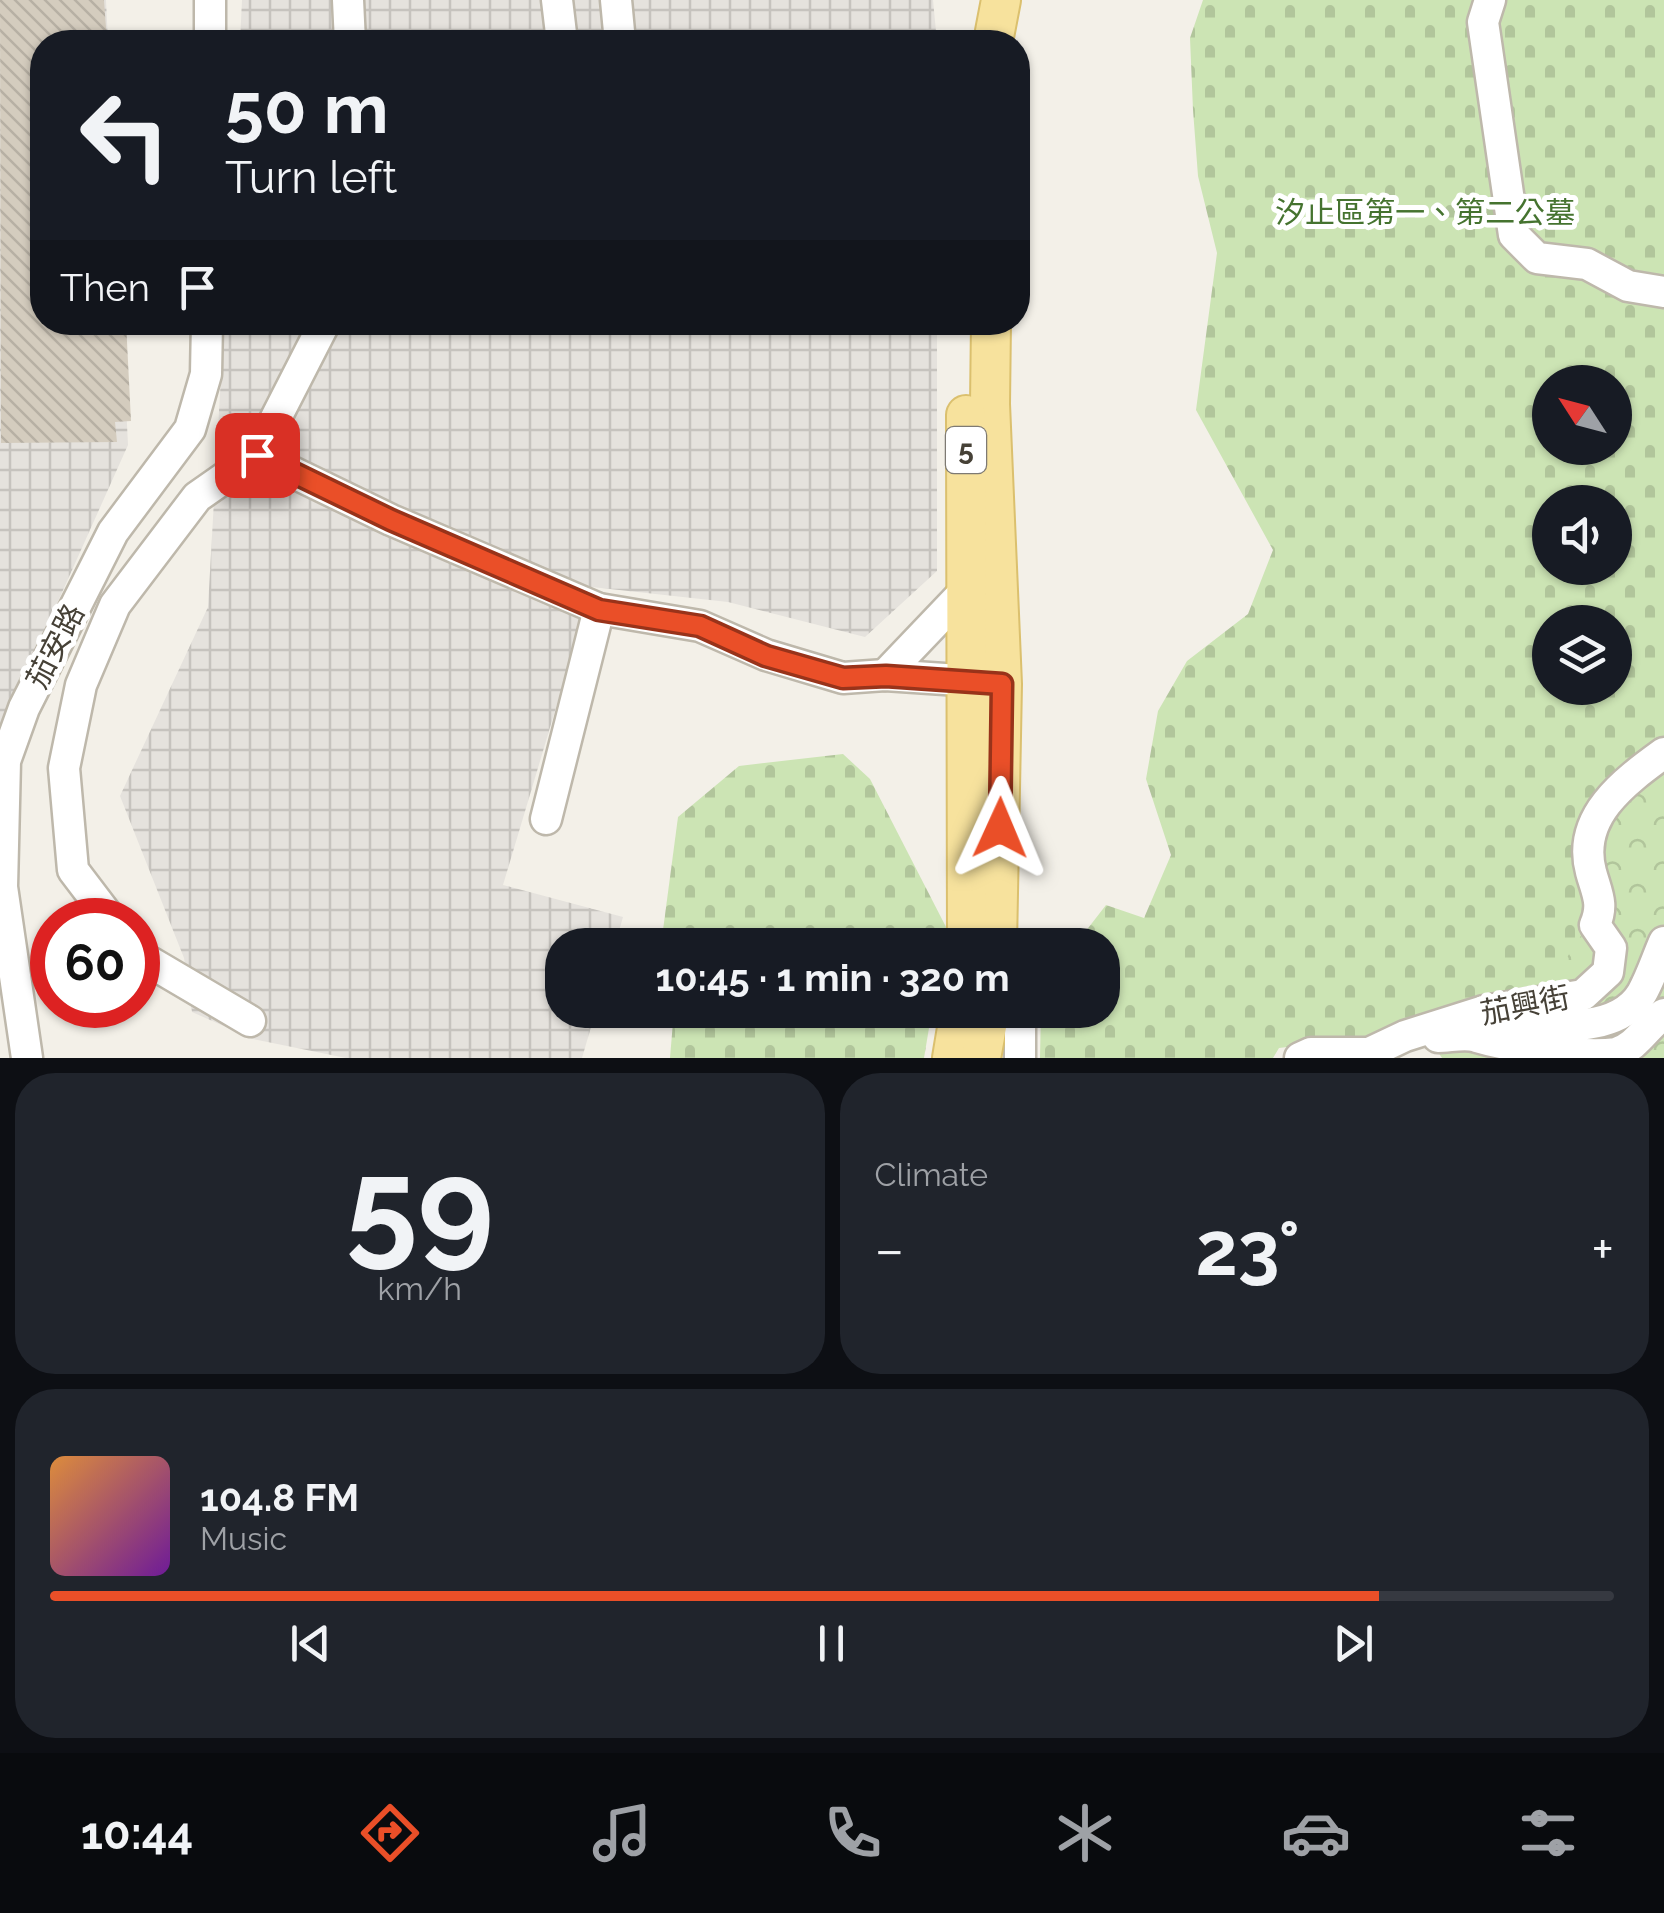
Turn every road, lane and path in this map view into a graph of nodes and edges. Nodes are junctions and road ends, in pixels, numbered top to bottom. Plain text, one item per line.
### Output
1 (210, 0) edge
2 (348, 0) edge
3 (557, 0) edge
4 (616, 0) edge
5 (976, 0) edge
6 (1001, 0) edge
7 (1490, 0) edge
8 (210, 30) edge
9 (349, 30) edge
10 (561, 30) edge
11 (619, 30) edge
12 (972, 30) edge
13 (995, 30) edge
14 (1664, 292) edge
15 (207, 335) edge
16 (318, 335) edge
17 (969, 335) edge
18 (991, 335) edge
19 (257, 455) junction
20 (982, 581) junction
21 (599, 610) junction
22 (886, 676) junction
23 (985, 682) junction
24 (1664, 753) edge
25 (546, 819) dead end
26 (95, 898) edge
27 (968, 928) edge
28 (996, 928) edge
29 (1664, 942) edge
30 (160, 972) edge
31 (1664, 1014) edge
32 (1469, 1015) junction
33 (250, 1022) dead end
34 (978, 1028) edge
35 (988, 1028) edge
36 (1020, 1028) edge
37 (1405, 1036) junction
38 (27, 1058) edge
39 (952, 1058) edge
40 (981, 1058) edge
41 (1020, 1058) edge
42 (1300, 1058) edge

1 - 8 street
2 - 9 street
3 - 10 street
4 - 11 street
5 - 12 main road
6 - 13 main road
7 - 14 street
15 - 38 street, 茄安路
16 - 19 street
17 - 20 main road, 5
18 - 20 main road, 5
19 - 21 street
19 - 26 street
20 - 22 street
20 - 23 main road, 5
21 - 22 street
21 - 25 street
22 - 23 street
23 - 27 main road, 5
23 - 28 main road, 5
24 - 32 street, 茄興街
29 - 32 street
30 - 33 street
31 - 37 street
32 - 37 street, 茄興街
34 - 39 main road
35 - 40 main road
36 - 41 street
37 - 42 street, 茄興街

